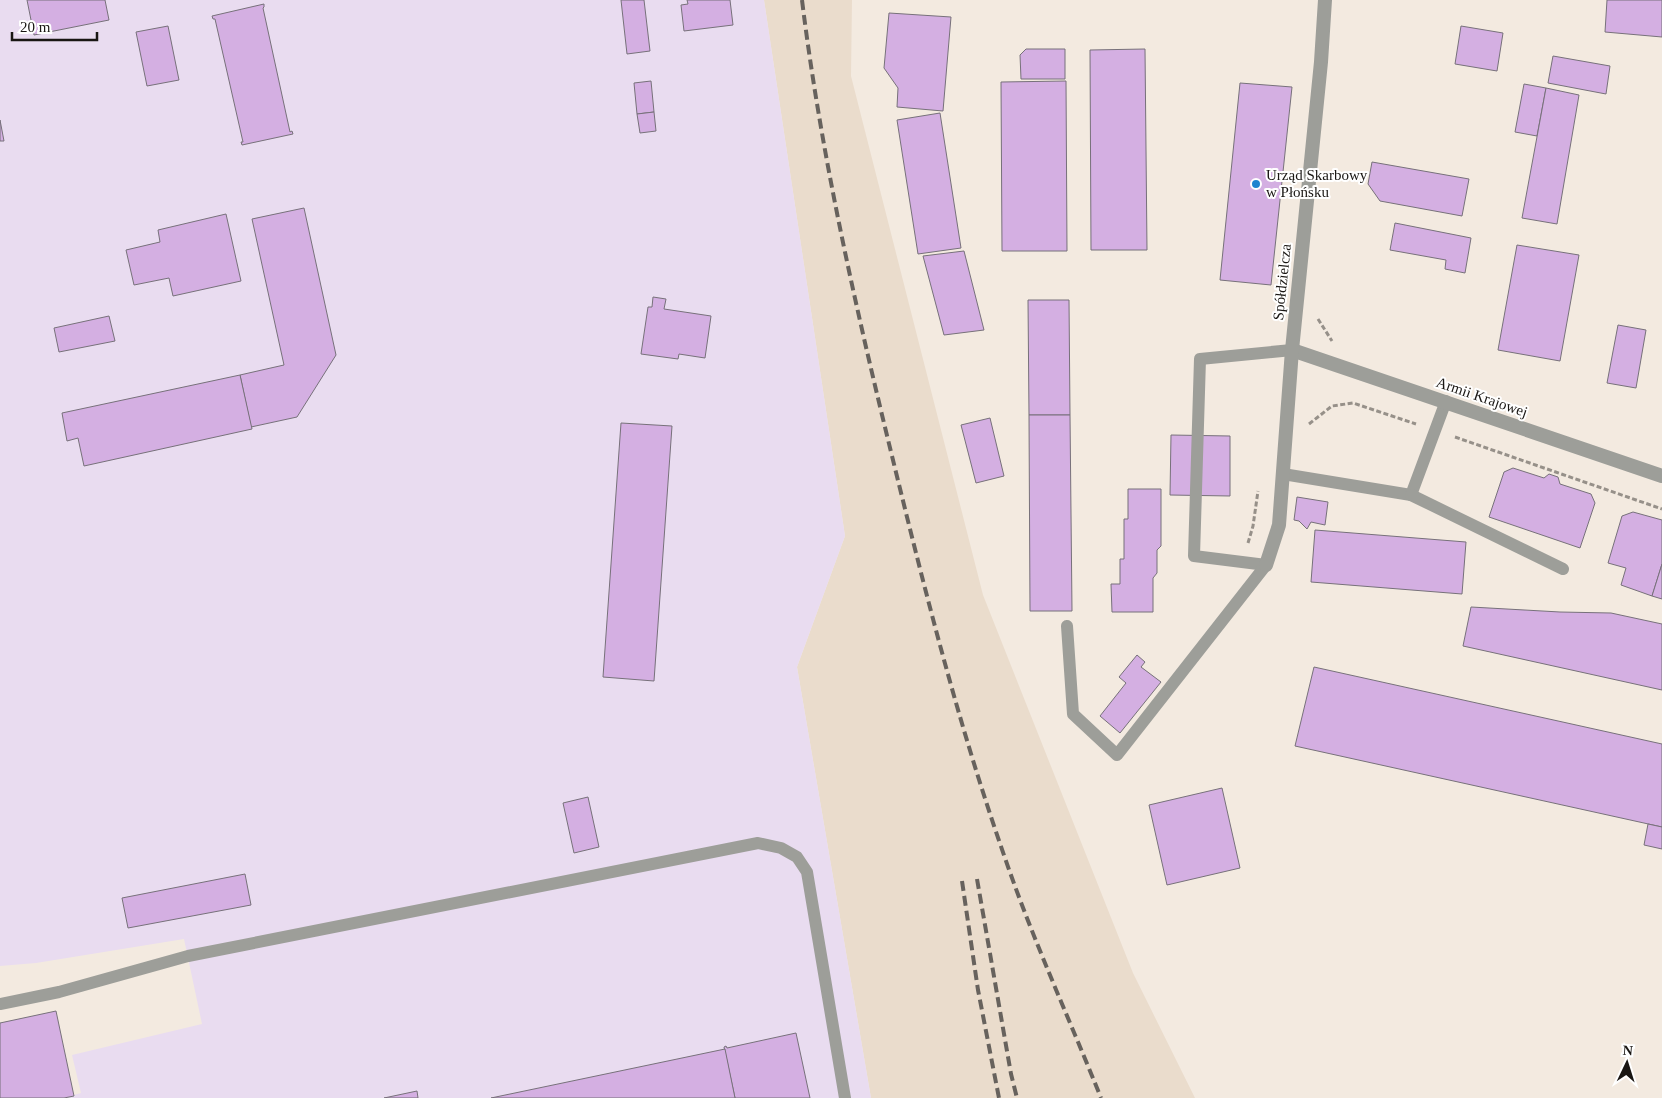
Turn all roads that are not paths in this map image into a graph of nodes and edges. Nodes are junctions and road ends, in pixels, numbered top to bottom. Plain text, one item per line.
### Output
1 (1324, 0) edge
2 (1292, 350) junction
3 (1446, 401) junction
4 (1283, 474) junction
5 (1662, 476) edge
6 (1411, 495) junction
7 (1266, 565) junction
8 (1563, 569) dead end
9 (1067, 626) dead end
10 (0, 1004) edge
11 (845, 1098) edge

1 - 2 street, Spółdzielcza
2 - 3 street, Armii Krajowej
2 - 4 street, Spółdzielcza
2 - 7 lane
3 - 5 street, Armii Krajowej
3 - 6 lane
4 - 6 lane
4 - 7 street, Spółdzielcza
6 - 8 lane
7 - 9 lane
10 - 11 lane

